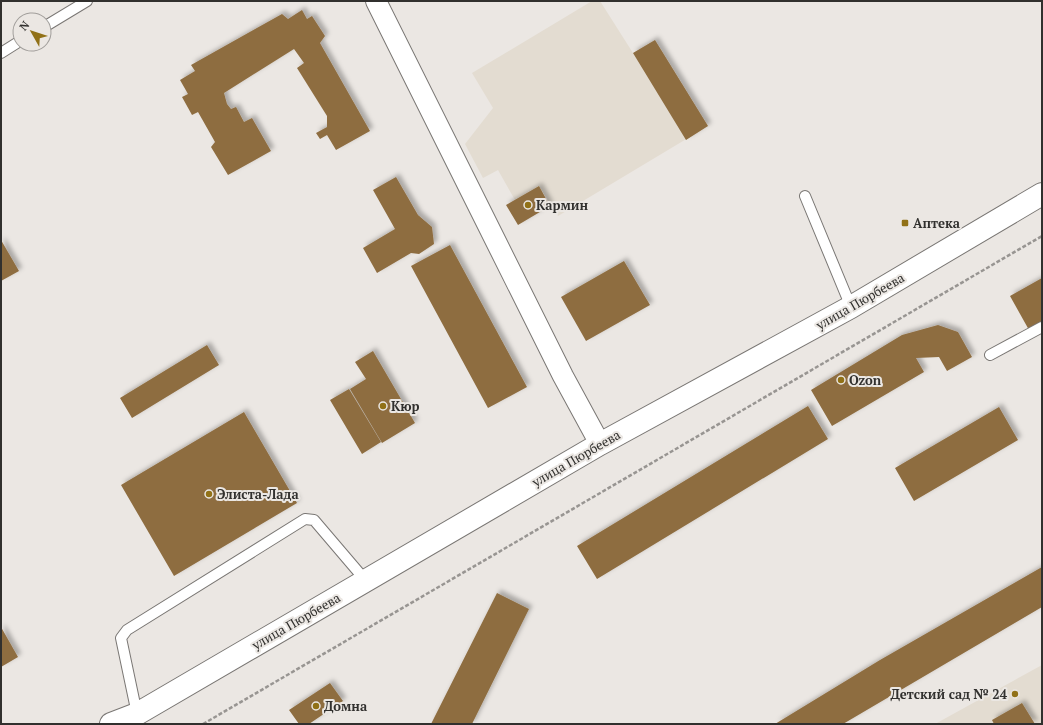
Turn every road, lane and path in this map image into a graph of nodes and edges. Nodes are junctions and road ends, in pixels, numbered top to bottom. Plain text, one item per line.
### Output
1 (87, 1) edge
2 (376, 1) edge
3 (52, 22) edge
4 (12, 46) edge
5 (1, 53) edge
6 (1042, 194) edge
7 (805, 196) dead end
8 (1042, 236) edge
9 (851, 307) junction
10 (1042, 327) edge
11 (990, 355) dead end
12 (600, 444) junction
13 (366, 580) junction
14 (130, 718) edge
15 (112, 724) edge
16 (203, 724) edge

1 - 3 lane
2 - 12 street
4 - 5 lane
6 - 9 main road, улица Пюрбеева
7 - 9 lane
8 - 16 path
9 - 12 main road, улица Пюрбеева
10 - 11 lane
12 - 13 main road, улица Пюрбеева
13 - 14 main road, улица Пюрбеева
13 - 14 lane
14 - 15 main road, улица Пюрбеева

